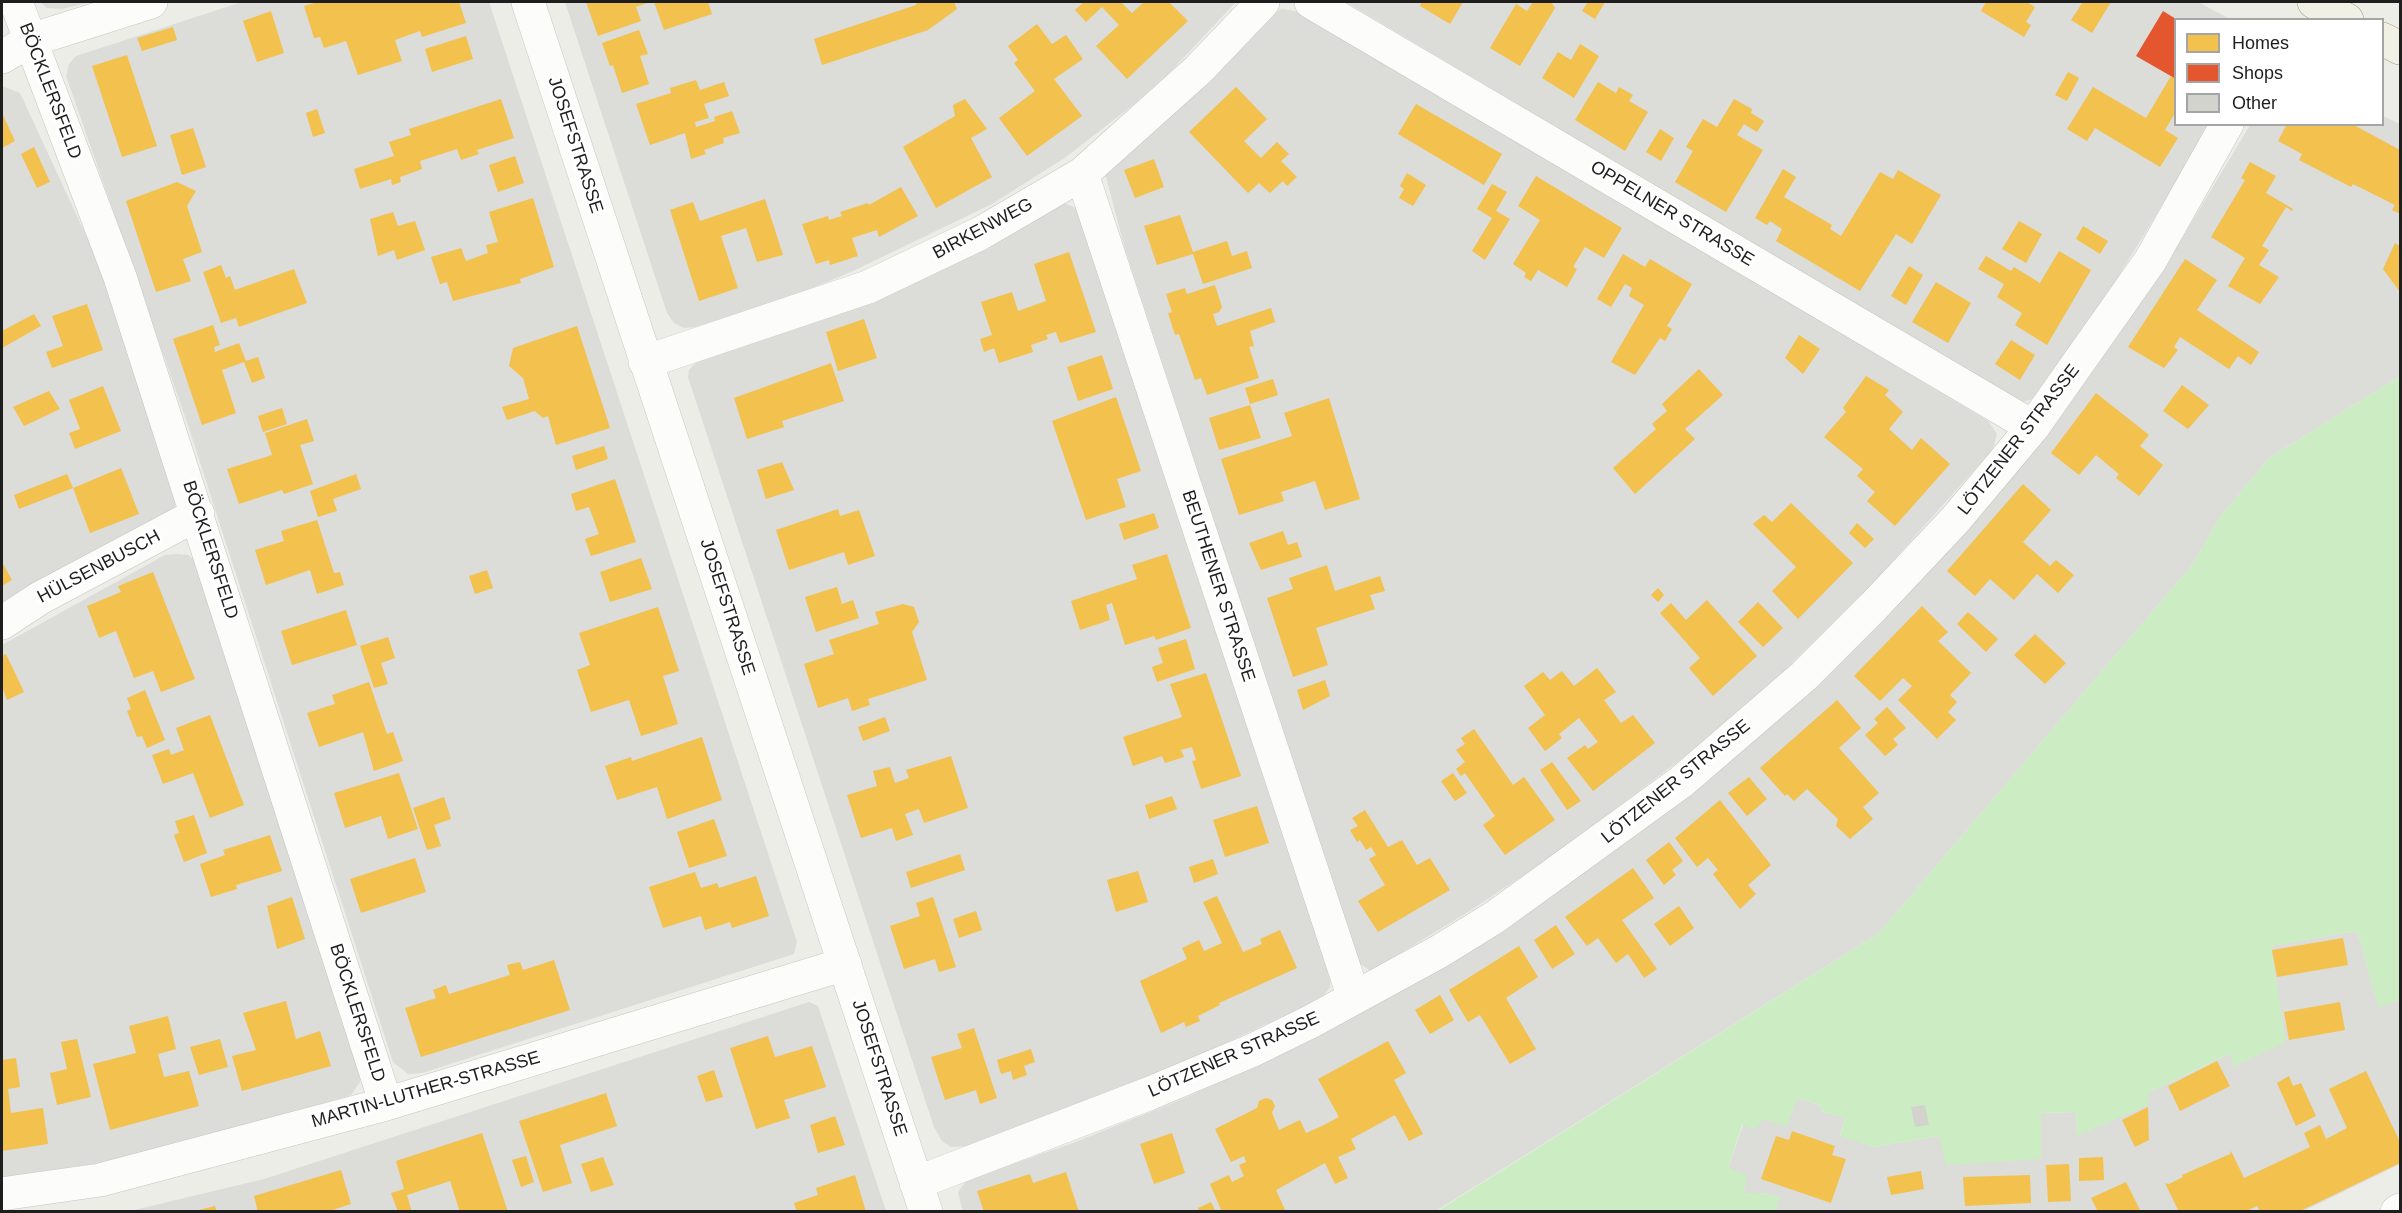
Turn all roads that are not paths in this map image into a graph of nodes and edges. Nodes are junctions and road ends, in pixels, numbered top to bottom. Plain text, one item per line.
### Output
1 (16, 2) edge
2 (152, 2) edge
3 (528, 2) edge
4 (1263, 2) edge
5 (1311, 2) edge
6 (2314, 2) edge
7 (2343, 18) edge
8 (31, 40) junction
9 (2384, 40) edge
10 (2400, 48) edge
11 (2, 57) edge
12 (2226, 126) edge
13 (1082, 174) junction
14 (645, 362) junction
15 (2033, 427) junction
16 (198, 514) junction
17 (2, 623) edge
18 (845, 964) junction
19 (1354, 998) junction
20 (386, 1104) junction
21 (2, 1194) edge
22 (921, 1197) edge

1 - 8 street, BÖCKLERSFELD
2 - 8 street
3 - 14 street, JOSEFSTRASSE
4 - 13 street, BIRKENWEG
5 - 15 street, OPPELNER STRASSE
6 - 7 main road
8 - 11 street
8 - 16 street, BÖCKLERSFELD
9 - 10 main road
12 - 15 street, LÖTZENER STRASSE
13 - 14 street, BIRKENWEG
13 - 19 street, BEUTHENER STRASSE
14 - 18 street, JOSEFSTRASSE
15 - 19 street, LÖTZENER STRASSE
16 - 17 street, HÜLSENBUSCH
16 - 20 street, BÖCKLERSFELD
18 - 20 street, MARTIN-LUTHER-STRASSE
18 - 22 street, JOSEFSTRASSE
19 - 22 street, LÖTZENER STRASSE
20 - 21 street, MARTIN-LUTHER-STRASSE

